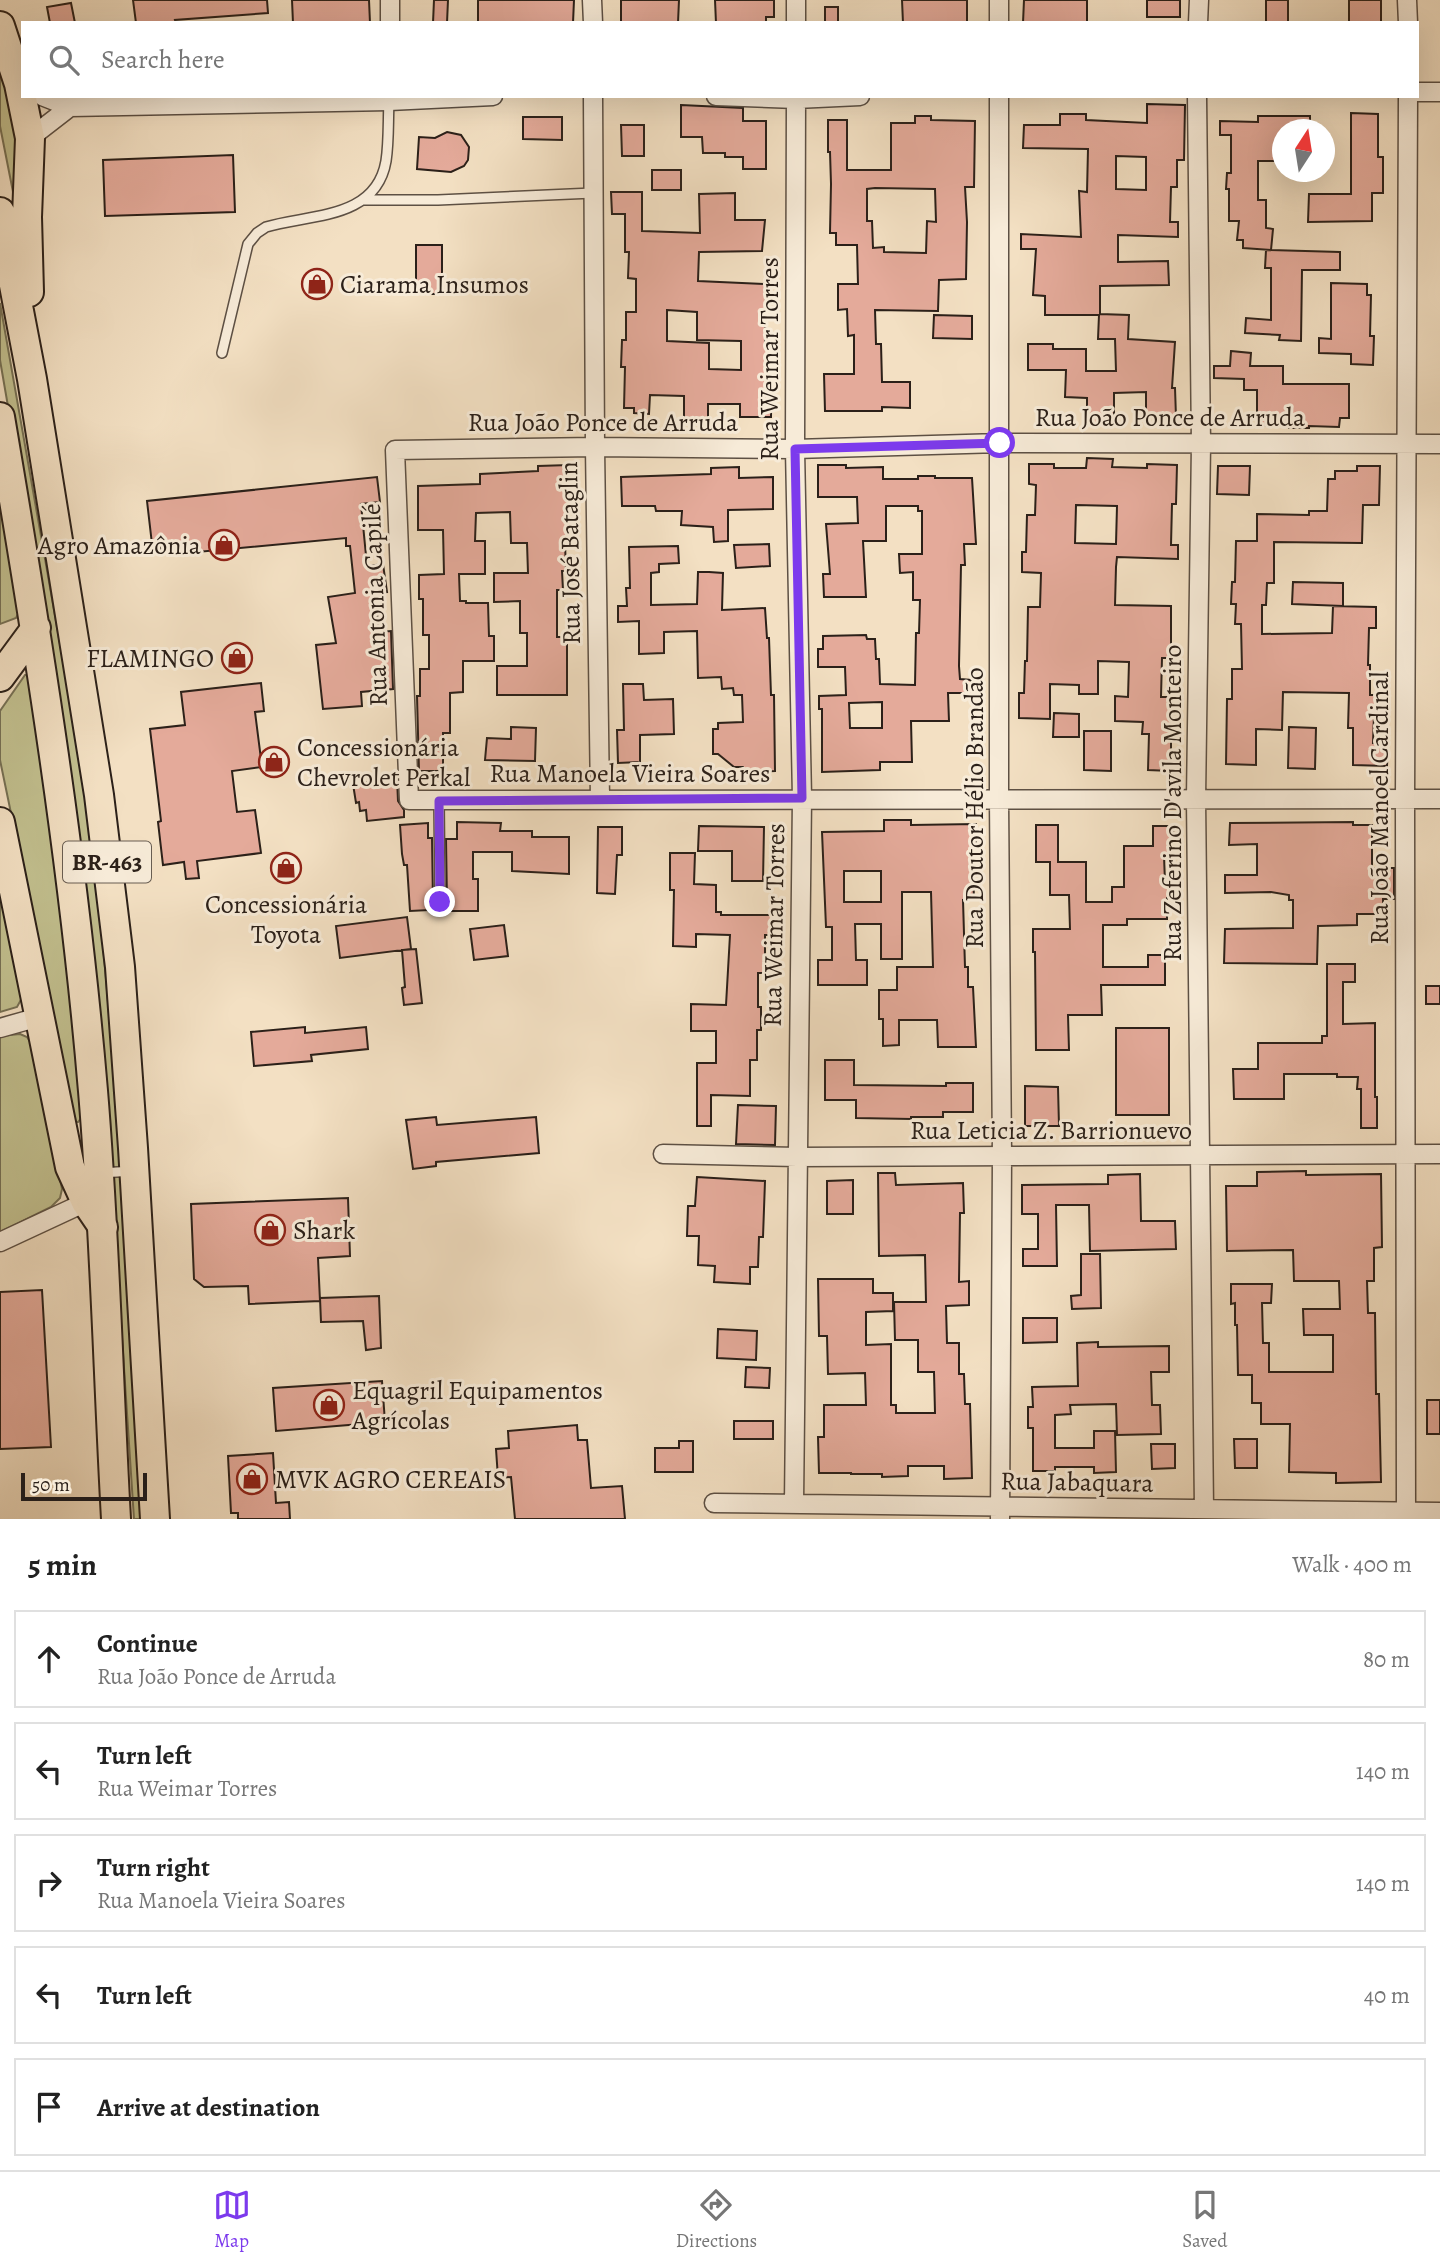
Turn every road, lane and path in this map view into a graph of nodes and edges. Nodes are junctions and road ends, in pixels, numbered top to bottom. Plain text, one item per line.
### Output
1 (390, 0) edge
2 (592, 0) edge
3 (796, 0) edge
4 (999, 0) edge
5 (1199, 0) edge
6 (1407, 0) edge
7 (390, 21) edge
8 (593, 21) edge
9 (796, 21) edge
10 (999, 21) edge
11 (1198, 21) edge
12 (1408, 21) edge
13 (0, 26) edge
14 (21, 73) edge
15 (1419, 92) edge
16 (1440, 92) edge
17 (28, 98) edge
18 (49, 98) edge
19 (424, 98) edge
20 (593, 98) edge
21 (796, 98) edge
22 (999, 98) edge
23 (1197, 98) edge
24 (1408, 98) edge
25 (389, 99) edge
26 (70, 107) junction
27 (30, 138) junction
28 (593, 193) junction
29 (365, 200) junction
30 (0, 212) edge
31 (222, 353) dead end
32 (32, 379) junction
33 (0, 417) edge
34 (1000, 443) junction
35 (1406, 443) junction
36 (1201, 444) junction
37 (1440, 444) edge
38 (595, 447) junction
39 (795, 449) junction
40 (395, 450) joint
41 (36, 628) junction
42 (0, 677) edge
43 (802, 798) junction
44 (600, 799) junction
45 (1196, 799) junction
46 (1440, 799) edge
47 (409, 800) joint
48 (999, 800) junction
49 (1405, 800) junction
50 (439, 801) junction
51 (0, 822) edge
52 (440, 902) dead end
53 (39, 1017) junction
54 (0, 1028) edge
55 (663, 1154) dead end
56 (1440, 1154) edge
57 (1406, 1155) junction
58 (1002, 1156) junction
59 (1200, 1156) junction
60 (797, 1157) junction
61 (134, 1171) junction
62 (99, 1173) junction
63 (86, 1202) junction
64 (103, 1227) junction
65 (0, 1242) edge
66 (714, 1503) dead end
67 (794, 1503) junction
68 (1205, 1510) junction
69 (1440, 1512) edge
70 (1000, 1513) edge
71 (1406, 1515) edge
72 (116, 1519) edge
73 (155, 1519) edge

1 - 7 street
2 - 8 street
3 - 9 street
4 - 10 street
5 - 11 street
6 - 12 street
13 - 14 main road
15 - 16 street
17 - 27 main road
18 - 26 street
19 - 25 street
20 - 28 street, Rua José Bataglin
21 - 39 street, Rua Weimar Torres
22 - 34 street, Rua Doutor Hélio Brandão
23 - 36 street, Rua Zeferino D'avila Monteiro
24 - 35 street, Rua João Manoel Cardinal
25 - 26 street
25 - 29 lane
26 - 27 street
27 - 32 main road
28 - 29 lane
28 - 38 street, Rua José Bataglin
29 - 31 lane
30 - 32 main road, BR-463
32 - 61 main road, BR-463
33 - 41 main road, BR-463
34 - 36 street, Rua João Ponce de Arruda
34 - 39 street, Rua João Ponce de Arruda
34 - 48 street, Rua Doutor Hélio Brandão
35 - 36 street, Rua João Ponce de Arruda
35 - 37 street, Rua João Ponce de Arruda
35 - 49 street, Rua João Manoel Cardinal
36 - 45 street, Rua Zeferino D'avila Monteiro
38 - 39 street, Rua João Ponce de Arruda
38 - 40 street, Rua João Ponce de Arruda
38 - 44 street, Rua José Bataglin
39 - 43 street, Rua Weimar Torres
40 - 47 street, Rua Antonia Capilé
41 - 42 main road
41 - 62 main road, BR-463
43 - 44 street, Rua Manoela Vieira Soares
43 - 48 street, Rua Manoela Vieira Soares
43 - 60 street, Rua Weimar Torres
44 - 50 street, Rua Manoela Vieira Soares
45 - 48 street, Rua Manoela Vieira Soares
45 - 49 street, Rua Manoela Vieira Soares
45 - 59 street, Rua Zeferino D'avila Monteiro
46 - 49 street, Rua Manoela Vieira Soares
47 - 50 street, Rua Manoela Vieira Soares
48 - 58 street, Rua Doutor Hélio Brandão
49 - 57 street, Rua João Manoel Cardinal
50 - 52 lane
51 - 53 main road
53 - 54 street
53 - 63 main road
55 - 60 street, Rua Leticia Z. Barrionuevo
56 - 57 street, Rua Leticia Z. Barrionuevo
57 - 59 street, Rua Leticia Z. Barrionuevo
57 - 71 street, Rua João Manoel Cardinal
58 - 59 street, Rua Leticia Z. Barrionuevo
58 - 60 street, Rua Leticia Z. Barrionuevo
58 - 70 street, Rua Doutor Hélio Brandão
59 - 68 street, Rua Zeferino D'avila Monteiro
60 - 67 street, Rua Weimar Torres
61 - 62 lane
61 - 73 main road, BR-463
62 - 64 main road, BR-463
63 - 64 main road
63 - 65 street
64 - 72 main road, BR-463
66 - 67 street, Rua Jabaquara
67 - 70 street, Rua Jabaquara
68 - 70 street, Rua Jabaquara
68 - 71 street, Rua Jabaquara
69 - 71 street, Rua Jabaquara

